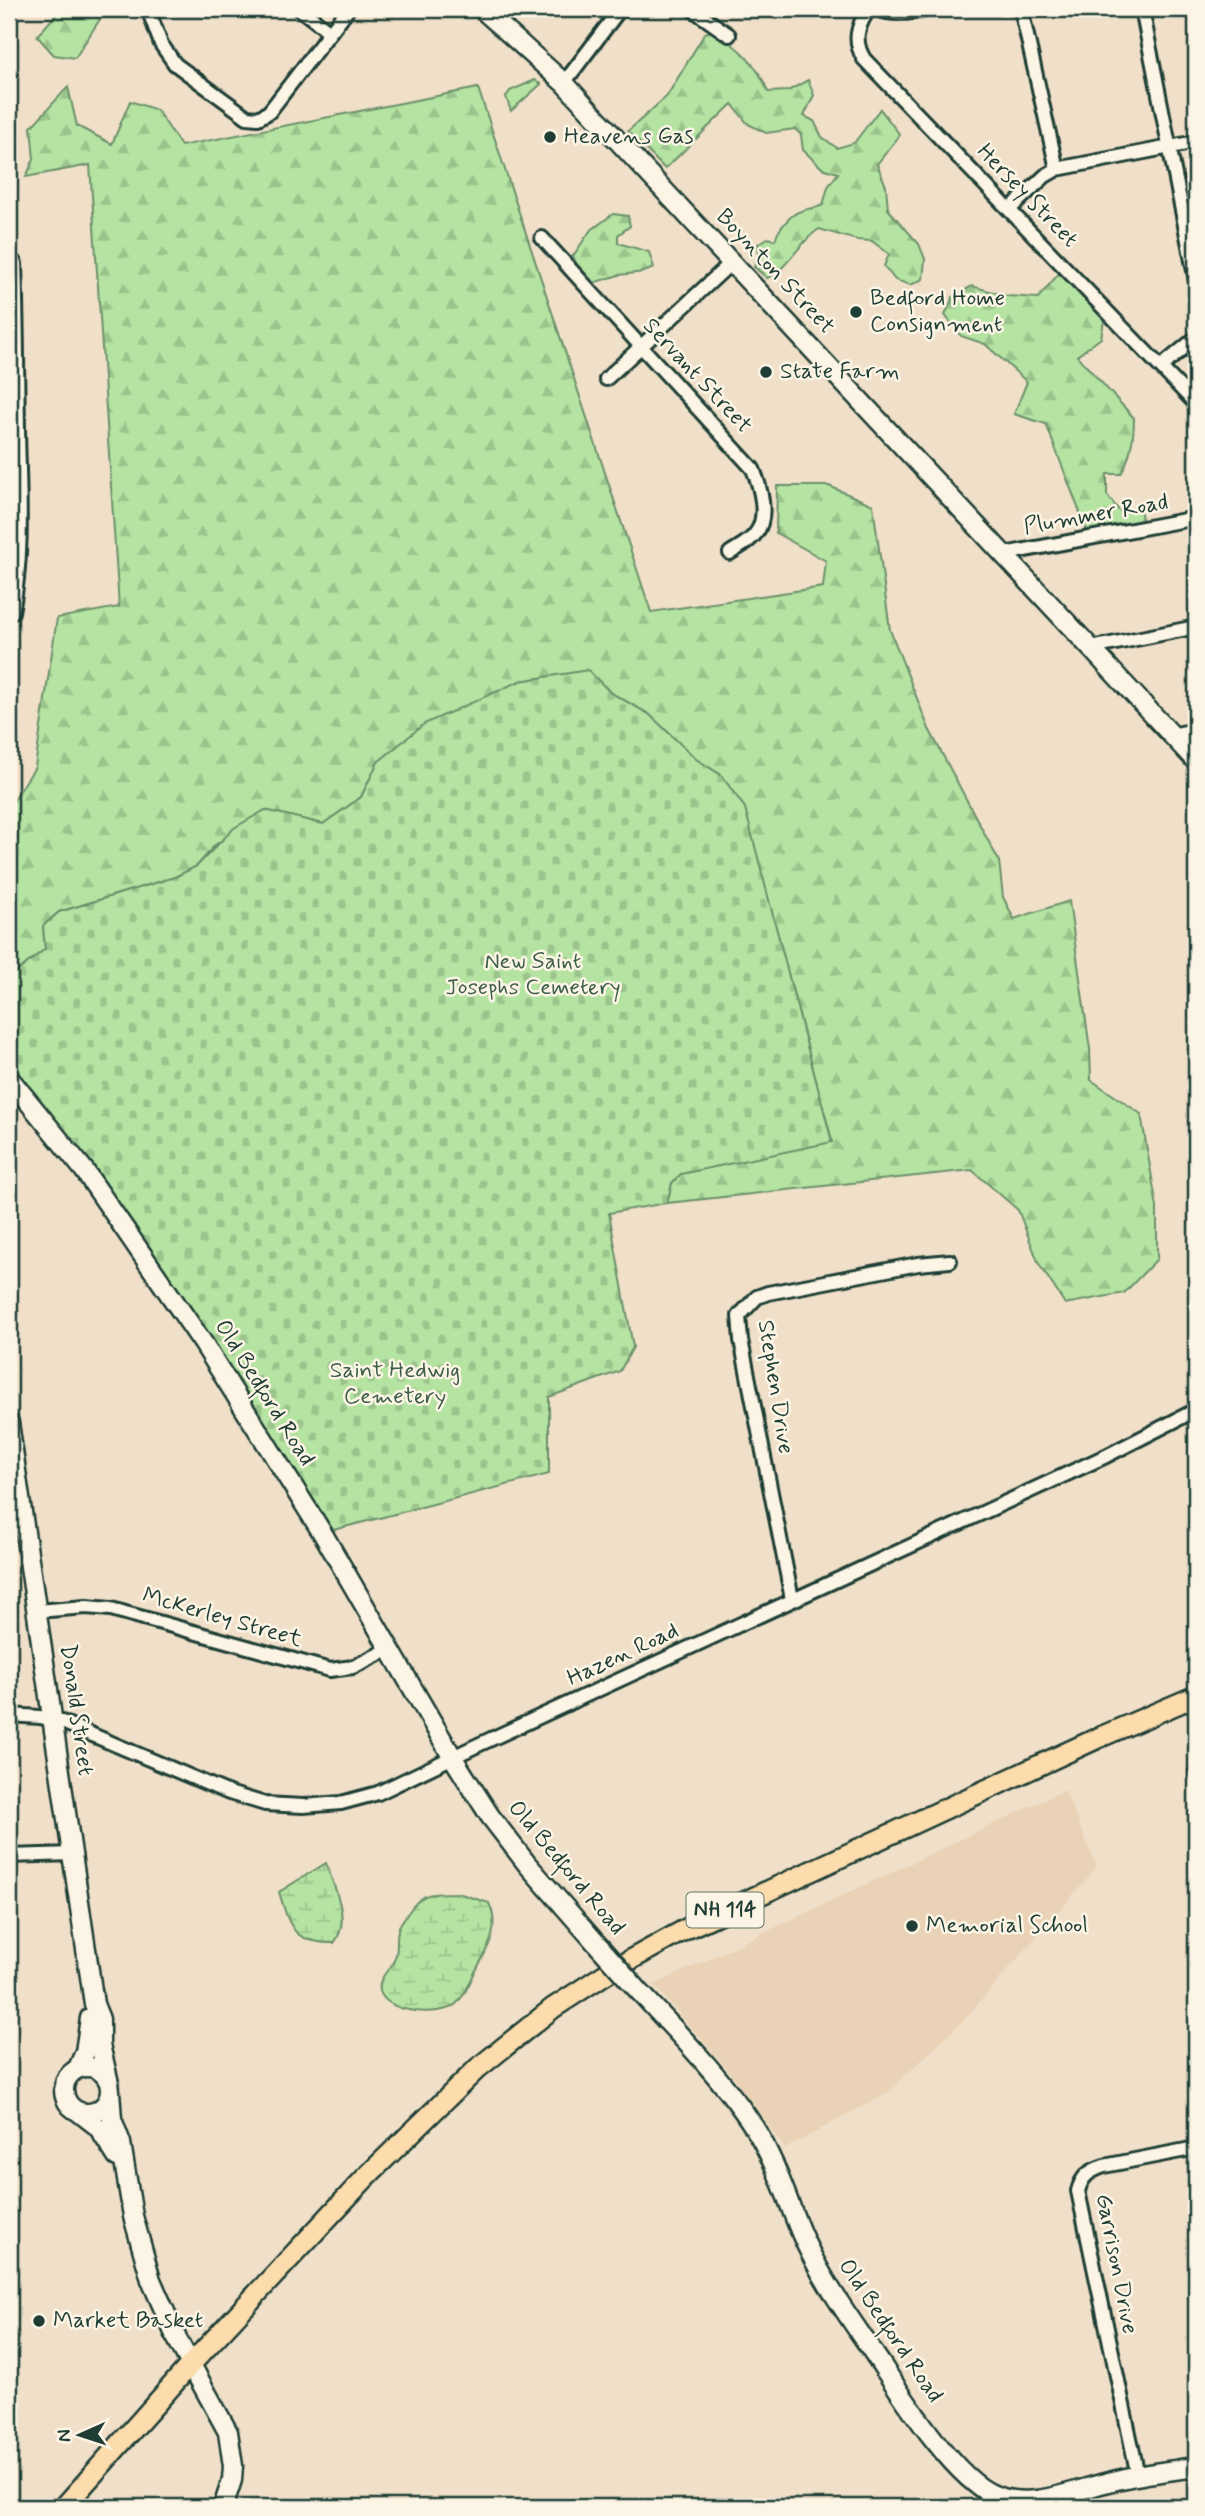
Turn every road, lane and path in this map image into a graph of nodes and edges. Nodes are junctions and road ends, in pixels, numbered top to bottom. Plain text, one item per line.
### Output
1 (148, 9) edge
2 (300, 9) edge
3 (348, 9) edge
4 (482, 9) edge
5 (620, 9) edge
6 (692, 9) edge
7 (869, 9) edge
8 (877, 9) edge
9 (931, 9) edge
10 (1021, 9) edge
11 (1142, 9) edge
12 (330, 32) junction
13 (729, 35) dead end
14 (564, 83) junction
15 (1196, 142) edge
16 (1171, 147) junction
17 (1057, 169) junction
18 (1010, 209) junction
19 (542, 238) dead end
20 (732, 262) junction
21 (15, 263) dead end
22 (1196, 281) edge
23 (1196, 338) edge
24 (640, 347) junction
25 (1162, 366) junction
26 (606, 379) dead end
27 (1196, 404) edge
28 (1196, 518) edge
29 (730, 554) dead end
30 (1004, 554) junction
31 (9, 612) edge
32 (1196, 626) edge
33 (1091, 648) junction
34 (1196, 730) edge
35 (1171, 735) junction
36 (1196, 761) edge
37 (9, 1079) edge
38 (950, 1261) dead end
39 (1196, 1410) edge
40 (9, 1423) edge
41 (792, 1599) junction
42 (37, 1611) junction
43 (389, 1649) junction
44 (1196, 1687) edge
45 (1196, 1696) edge
46 (9, 1714) edge
47 (52, 1720) junction
48 (1134, 1722) junction
49 (453, 1758) junction
50 (73, 1854) junction
51 (9, 1856) edge
52 (94, 2004) junction
53 (78, 2068) junction
54 (110, 2087) junction
55 (76, 2110) junction
56 (1196, 2148) edge
57 (125, 2172) junction
58 (191, 2364) junction
59 (1196, 2467) edge
60 (1138, 2476) junction
61 (989, 2501) edge
62 (1065, 2501) edge
63 (64, 2507) edge
64 (223, 2507) edge

1 - 12 street
2 - 12 street
3 - 12 street
4 - 14 street, Boynton Street
5 - 14 street
6 - 13 street
7 - 18 street, Hersey Street
8 - 9 street
10 - 17 street
11 - 16 street
14 - 20 street, Boynton Street
15 - 16 street
16 - 17 street
16 - 22 street
17 - 18 street
18 - 25 street, Hersey Street
19 - 24 street, Servant Street
20 - 24 street
20 - 30 street, Boynton Street
21 - 31 street
23 - 25 street
24 - 26 street
24 - 29 street, Servant Street
25 - 27 street, Hersey Street
28 - 30 street, Plummer Road
30 - 33 street, Boynton Street
32 - 33 street
33 - 35 street, Boynton Street
34 - 35 street
35 - 36 street, Boynton Street
37 - 43 street, Old Bedford Road
38 - 41 street, Stephen Drive
39 - 41 street, Hazen Road
40 - 42 street, Donald Street
41 - 49 street, Hazen Road
42 - 43 street, McKerley Street
42 - 47 street, Donald Street
43 - 49 street, Old Bedford Road
44 - 48 main road, NH 114
45 - 48 main road, NH 114
46 - 47 street, Hazen Road
47 - 49 street, Hazen Road
47 - 50 street, Donald Street
48 - 58 main road, NH 114
49 - 61 street, Old Bedford Road, bridge
50 - 51 street
50 - 52 street, Donald Street
52 - 53 street, Donald Street
52 - 54 street, Donald Street
53 - 54 street
53 - 55 street, Donald Street
54 - 55 street
54 - 57 street, Donald Street
55 - 57 street, Donald Street
56 - 60 street, Garrison Drive
57 - 58 street, Donald Street
58 - 63 main road, NH 114
58 - 64 street, Donald Street
59 - 60 street, Old Bedford Road
60 - 62 street, Old Bedford Road
61 - 62 street, Old Bedford Road

